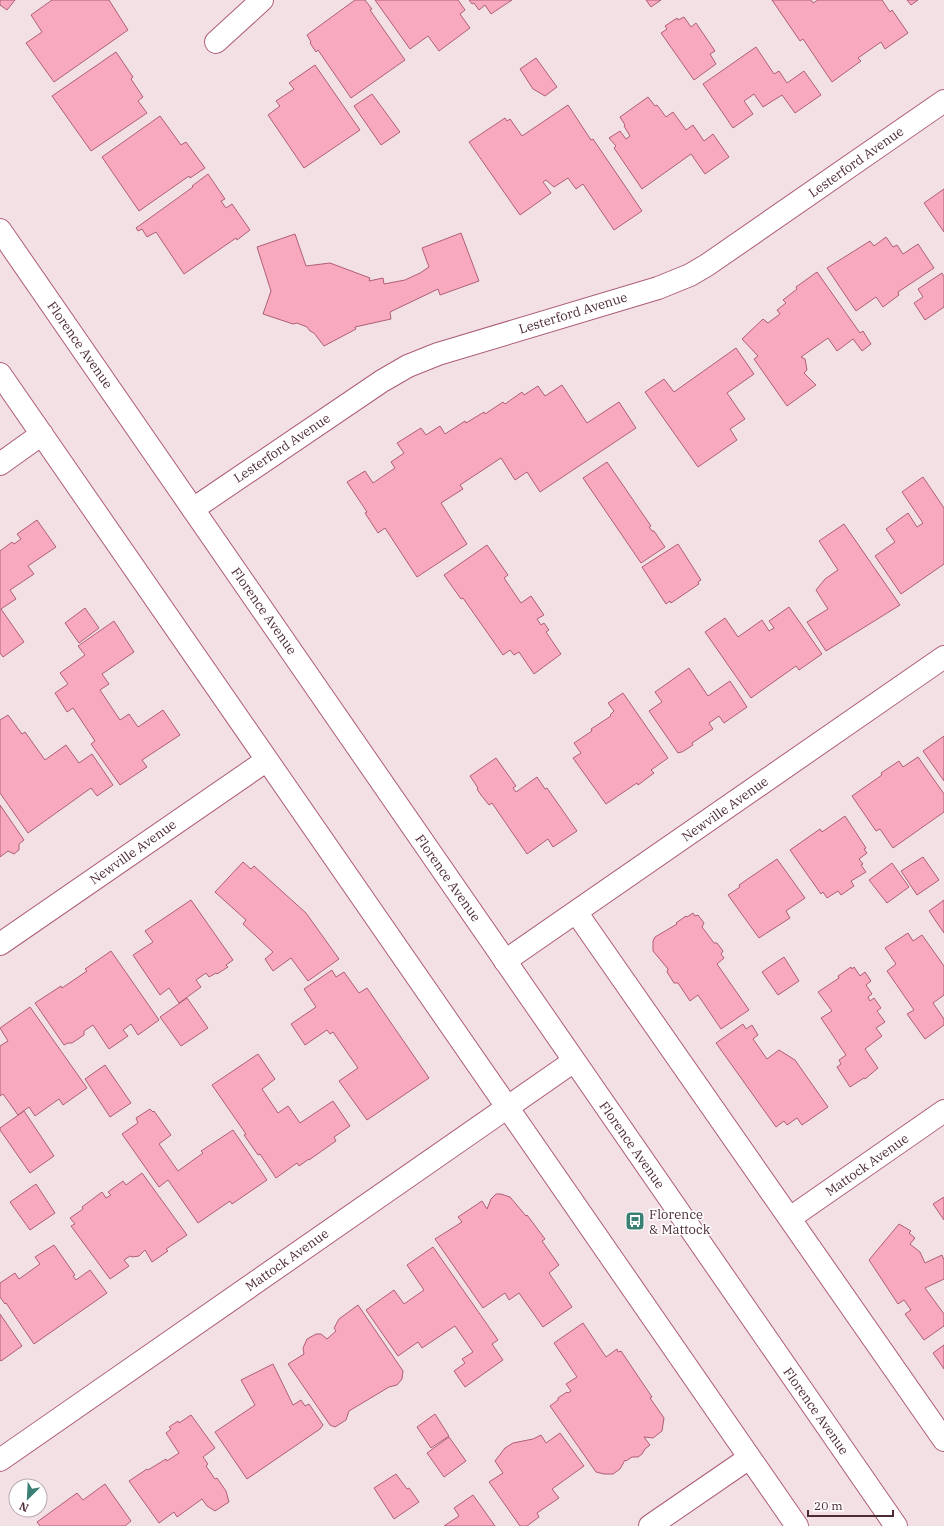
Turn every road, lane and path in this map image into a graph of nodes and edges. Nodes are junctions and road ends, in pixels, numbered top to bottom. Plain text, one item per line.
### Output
1 (262, 0) edge
2 (216, 42) dead end
3 (944, 101) edge
4 (0, 230) edge
5 (0, 374) edge
6 (42, 434) junction
7 (0, 464) edge
8 (193, 509) junction
9 (944, 657) edge
10 (267, 760) junction
11 (576, 912) junction
12 (0, 944) edge
13 (505, 961) junction
14 (574, 1061) junction
15 (507, 1107) junction
16 (944, 1111) edge
17 (790, 1218) junction
18 (944, 1440) edge
19 (749, 1458) junction
20 (0, 1460) edge
21 (650, 1526) edge
22 (797, 1526) edge
23 (896, 1526) edge

1 - 2 street
3 - 8 street, Lesterford Avenue
4 - 8 street, Florence Avenue
5 - 6 street
6 - 7 street
6 - 10 street
8 - 13 street, Florence Avenue
9 - 11 street, Newville Avenue
10 - 12 street, Newville Avenue
10 - 15 street
11 - 13 street, Newville Avenue
11 - 17 street
13 - 14 street, Florence Avenue
14 - 15 street, Mattock Avenue
14 - 23 street, Florence Avenue
15 - 19 street
15 - 20 street, Mattock Avenue
16 - 17 street, Mattock Avenue
17 - 18 street
19 - 21 street
19 - 22 street

